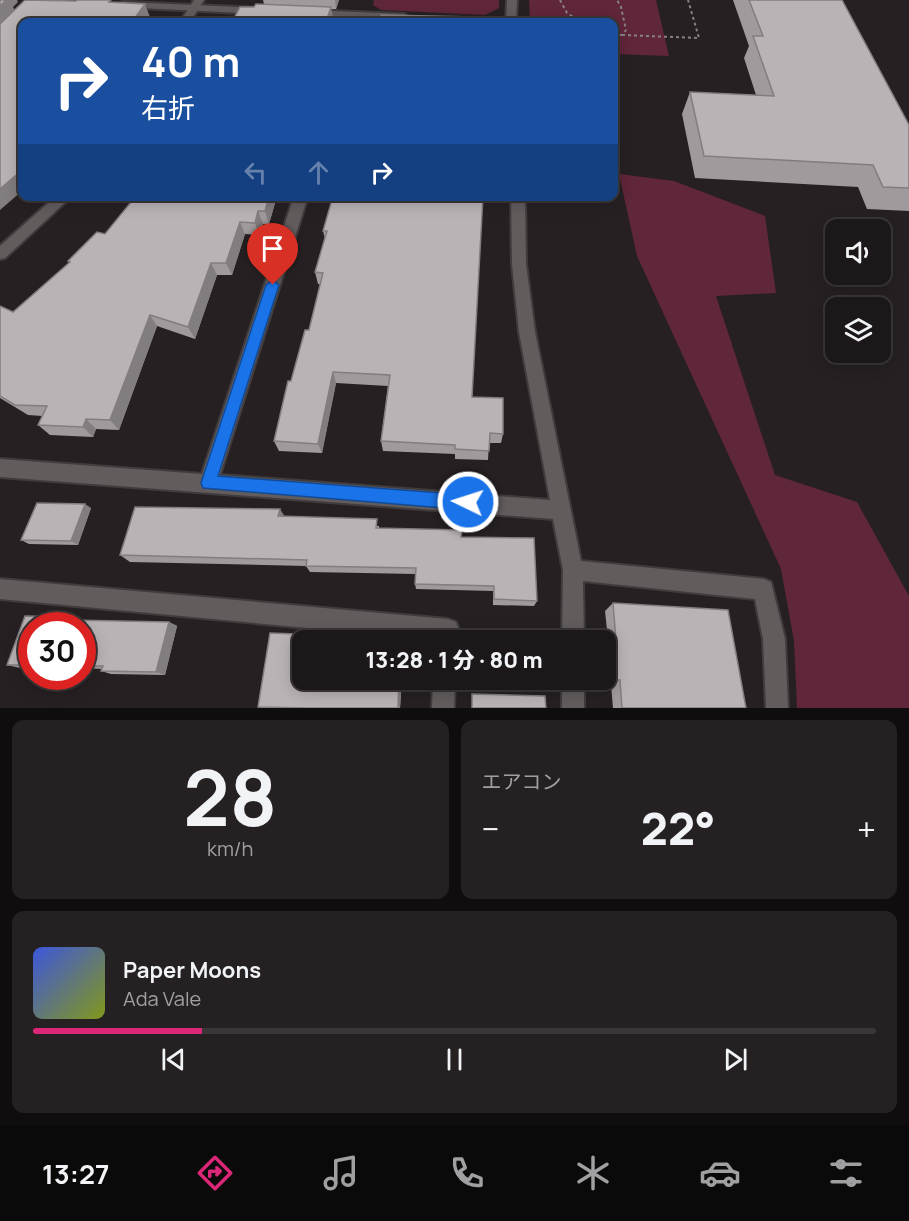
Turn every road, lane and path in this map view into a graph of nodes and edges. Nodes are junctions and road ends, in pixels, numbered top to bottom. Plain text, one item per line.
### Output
1 (365, 0) edge
2 (512, 0) edge
3 (560, 0) edge
4 (617, 0) edge
5 (688, 0) edge
6 (196, 4) edge
7 (114, 5) edge
8 (269, 12) edge
9 (303, 13) edge
10 (187, 18) edge
11 (350, 18) edge
12 (359, 18) edge
13 (511, 18) edge
14 (575, 18) edge
15 (618, 35) edge
16 (622, 35) junction
17 (59, 201) edge
18 (299, 201) edge
19 (518, 201) edge
20 (0, 254) edge
21 (0, 468) edge
22 (208, 483) junction
23 (562, 510) junction
24 (573, 570) junction
25 (0, 589) edge
26 (448, 630) edge
27 (573, 630) edge
28 (444, 690) edge
29 (573, 690) edge
30 (443, 708) edge
31 (573, 708) edge
32 (777, 708) edge

1 - 12 street
2 - 13 street
3 - 14 path
4 - 16 path
5 - 16 path
6 - 7 street
6 - 8 street
6 - 10 street
9 - 11 street
15 - 16 path
17 - 20 street
18 - 22 street
19 - 23 street
21 - 22 street
22 - 23 street
23 - 24 street
24 - 27 street
24 - 32 street
25 - 26 street
28 - 30 street
29 - 31 street

